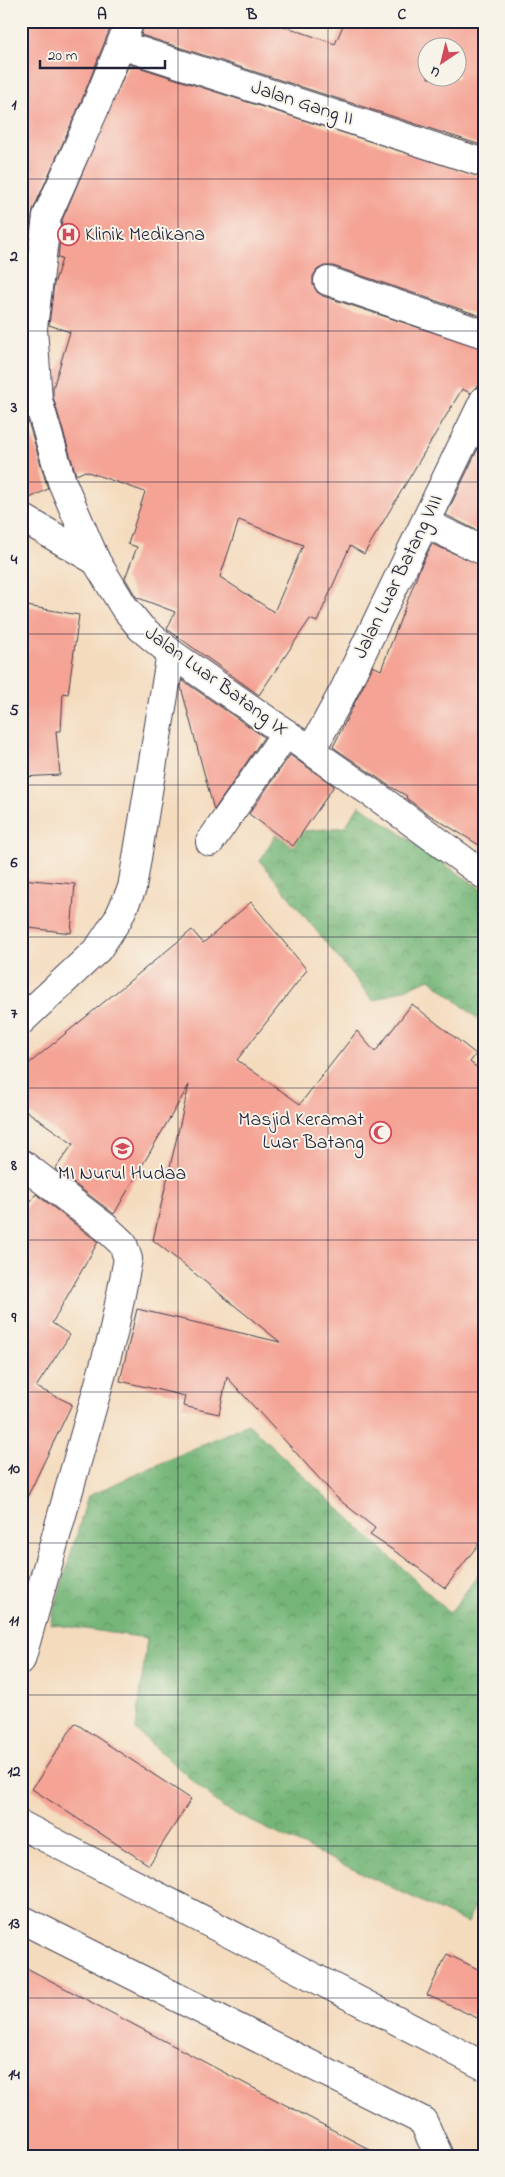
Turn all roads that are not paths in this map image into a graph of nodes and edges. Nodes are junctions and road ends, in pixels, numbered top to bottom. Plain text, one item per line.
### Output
1 (126, 33) edge
2 (484, 163) edge
3 (328, 281) dead end
4 (484, 334) edge
5 (484, 400) edge
6 (21, 517) edge
7 (424, 522) junction
8 (484, 551) edge
9 (96, 560) junction
10 (172, 653) junction
11 (286, 733) junction
12 (311, 751) junction
13 (210, 842) dead end
14 (484, 875) edge
15 (21, 1021) edge
16 (21, 1163) edge
17 (21, 1660) edge
18 (21, 1825) edge
19 (21, 1920) edge
20 (484, 2066) edge
21 (439, 2156) edge

1 - 2 street, Jalan Gang II
1 - 9 street, Jalan Luar Batang IX
3 - 4 street
5 - 7 street, Jalan Luar Batang VIII
6 - 9 street
7 - 8 street
7 - 12 street, Jalan Luar Batang VIII
9 - 10 street, Jalan Luar Batang IX
10 - 11 street, Jalan Luar Batang IX
10 - 15 street
11 - 12 street, Jalan Luar Batang IX
11 - 13 street
12 - 14 street, Jalan Luar Batang IX
16 - 17 street
18 - 20 street
19 - 21 street

